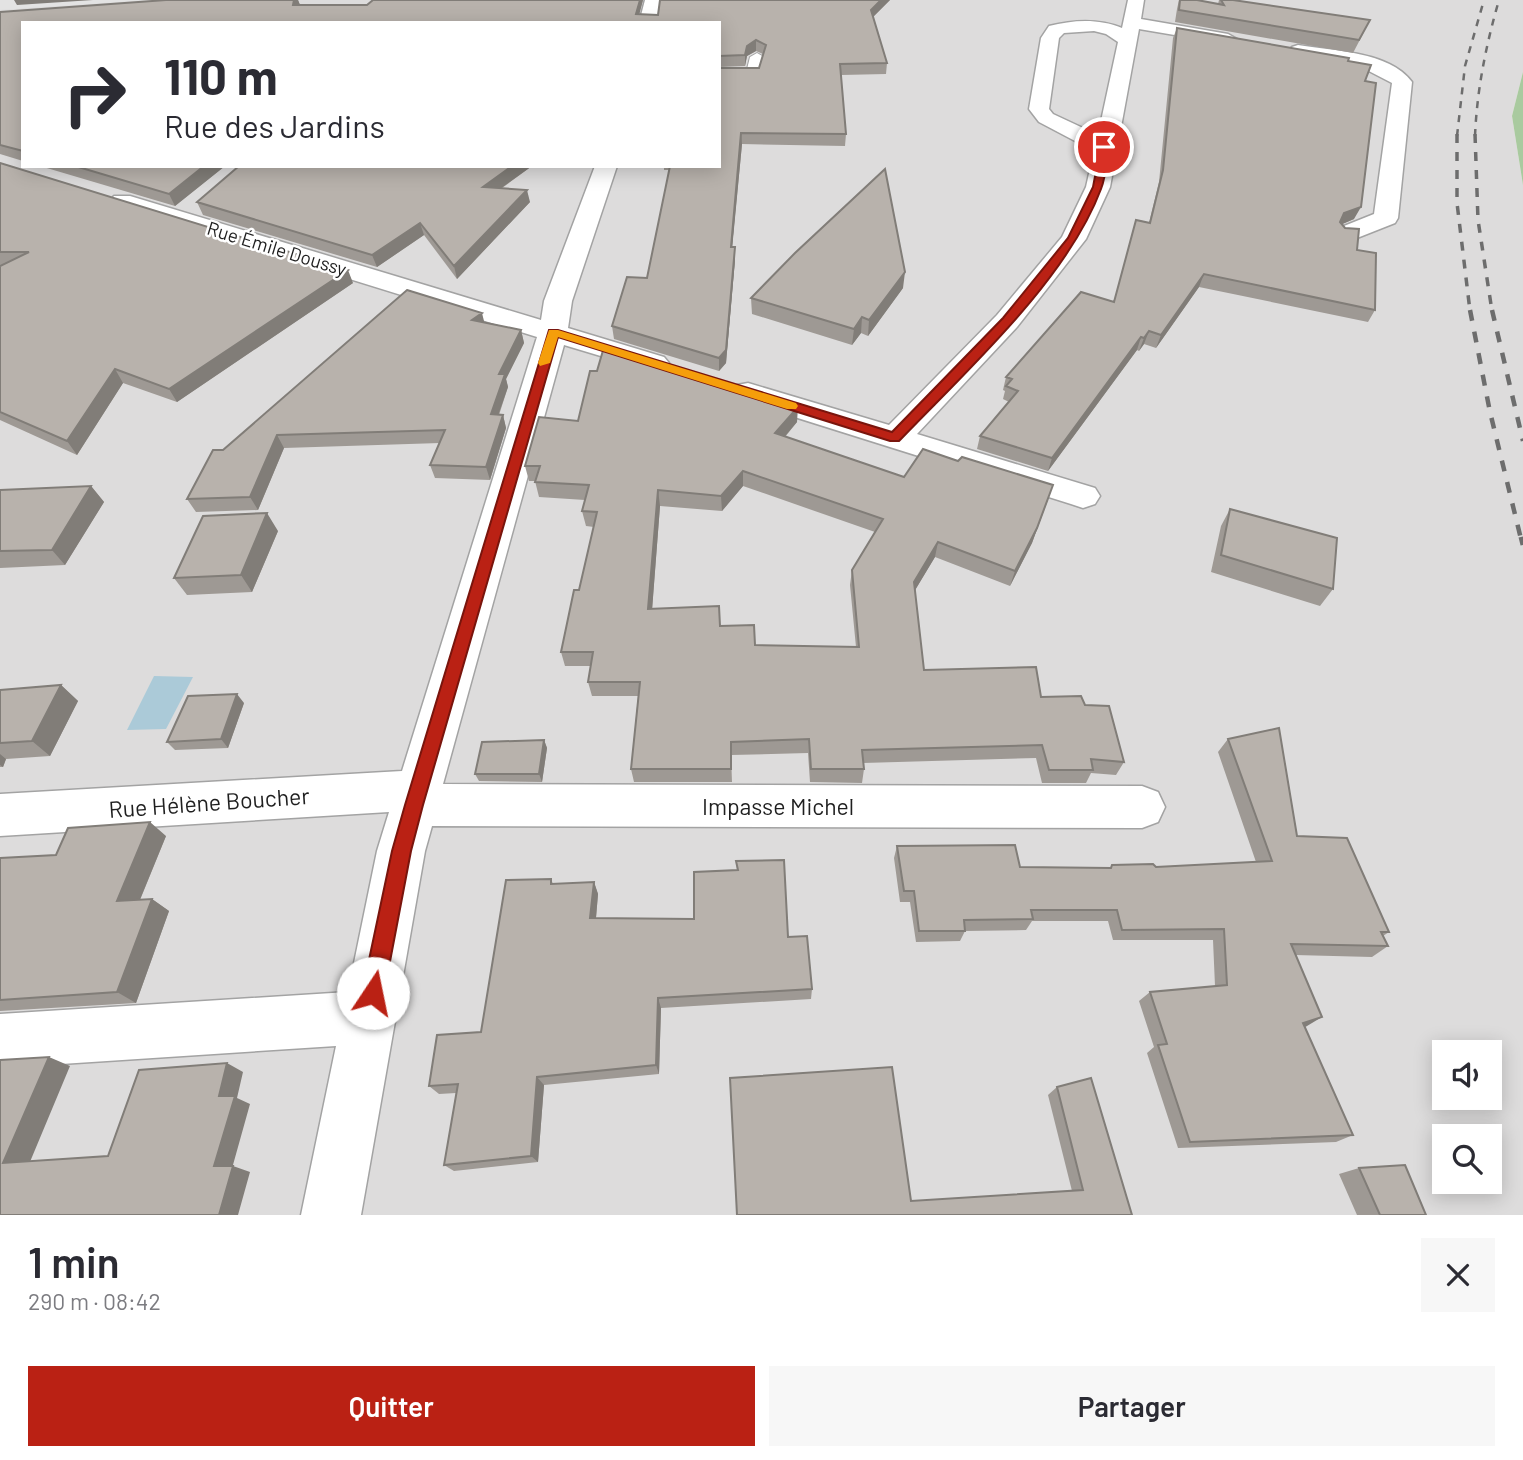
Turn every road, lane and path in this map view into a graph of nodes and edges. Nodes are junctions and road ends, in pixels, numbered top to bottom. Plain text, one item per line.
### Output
1 (653, 0) edge
2 (1136, 0) edge
3 (648, 21) edge
4 (1129, 32) junction
5 (1250, 43) edge
6 (1276, 48) edge
7 (757, 57) edge
8 (721, 73) edge
9 (1104, 147) junction
10 (605, 168) edge
11 (103, 195) edge
12 (201, 201) edge
13 (180, 218) junction
14 (1348, 233) edge
15 (553, 332) junction
16 (682, 372) edge
17 (722, 384) edge
18 (895, 438) junction
19 (1083, 496) dead end
20 (416, 797) junction
21 (1142, 807) dead end
22 (0, 815) edge
23 (368, 1017) junction
24 (0, 1041) edge
25 (331, 1215) edge

1 - 3 street
2 - 4 street
4 - 5 street
4 - 9 street
4 - 9 street
6 - 14 street
7 - 8 lane
9 - 18 street
10 - 15 street
11 - 13 street, Rue Émile Doussy
12 - 13 street
13 - 15 street, Rue Émile Doussy
15 - 16 street, Rue Émile Doussy
15 - 20 street
17 - 18 street
18 - 19 street
20 - 21 street, Impasse Michel
20 - 22 street, Rue Hélène Boucher
20 - 23 street
23 - 24 street
23 - 25 street

